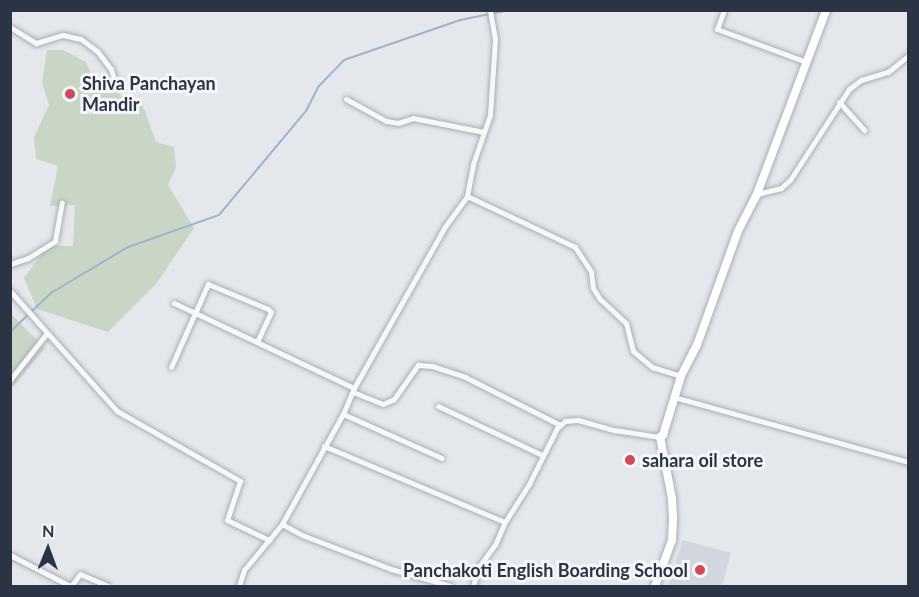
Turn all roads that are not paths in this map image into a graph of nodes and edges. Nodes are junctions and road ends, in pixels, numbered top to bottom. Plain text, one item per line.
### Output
1 (490, 10) edge
2 (724, 10) edge
3 (826, 10) edge
4 (10, 27) edge
5 (909, 56) edge
6 (806, 62) junction
7 (115, 83) dead end
8 (346, 99) dead end
9 (839, 102) junction
10 (864, 130) dead end
11 (484, 132) junction
12 (757, 194) junction
13 (467, 196) junction
14 (62, 203) dead end
15 (10, 264) edge
16 (10, 291) edge
17 (174, 303) dead end
18 (195, 312) junction
19 (46, 333) junction
20 (257, 342) junction
21 (171, 368) dead end
22 (681, 376) junction
23 (10, 380) edge
24 (353, 390) junction
25 (674, 397) junction
26 (438, 406) dead end
27 (343, 414) junction
28 (560, 425) junction
29 (660, 437) junction
30 (324, 446) junction
31 (542, 455) junction
32 (442, 458) dead end
33 (909, 462) edge
34 (505, 522) junction
35 (282, 524) junction
36 (269, 540) junction
37 (10, 558) edge
38 (70, 586) edge
39 (108, 586) edge
40 (238, 586) edge
41 (451, 586) edge
42 (473, 586) edge
43 (655, 586) edge

1 - 11 street
2 - 6 street
3 - 6 street
4 - 7 street
5 - 9 street
6 - 12 street
8 - 11 street
9 - 10 street
9 - 12 street
11 - 13 street
12 - 22 street
13 - 22 street
13 - 24 street
14 - 15 street
16 - 19 street
17 - 18 street
18 - 20 street
18 - 20 street
18 - 21 street
19 - 23 street
19 - 36 street
20 - 24 street
22 - 25 street
24 - 27 street
24 - 28 street
25 - 29 street
25 - 33 street
26 - 31 street
27 - 30 street
27 - 32 street
28 - 29 street
28 - 31 street
29 - 43 street
30 - 34 street
30 - 35 street
31 - 34 street
34 - 42 street
35 - 36 street
35 - 41 street
36 - 40 street
37 - 38 street
38 - 39 street

